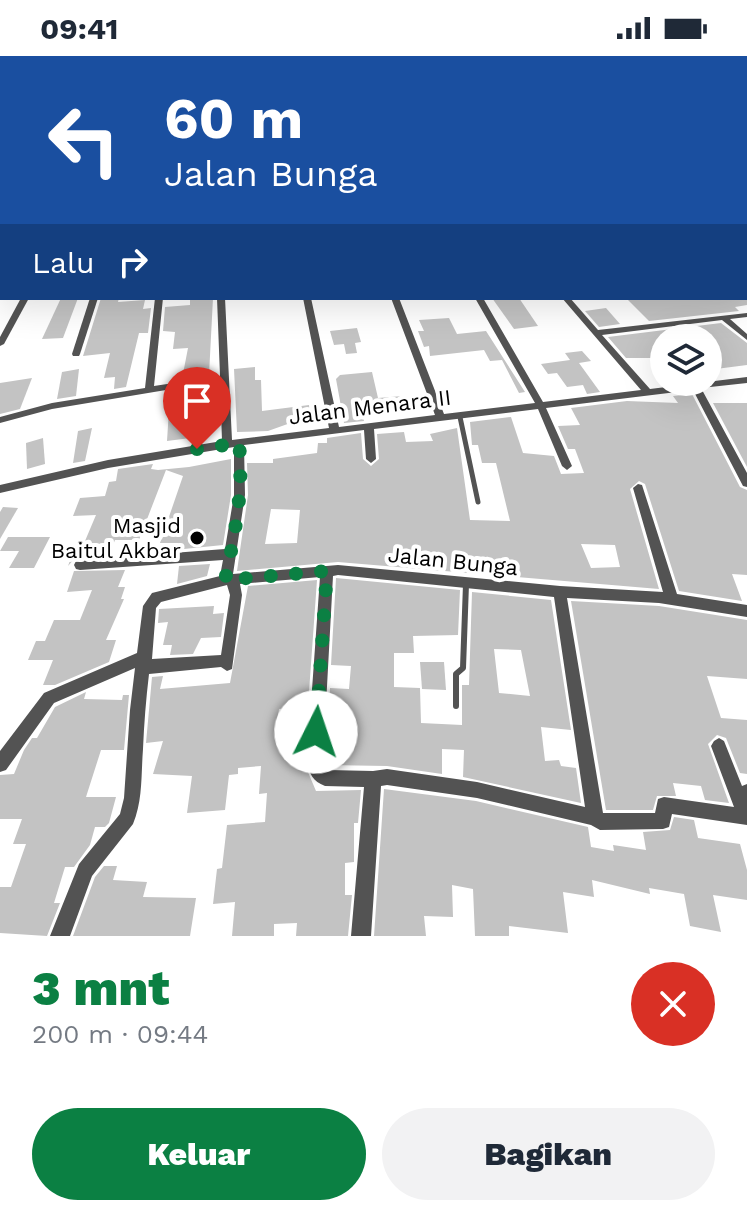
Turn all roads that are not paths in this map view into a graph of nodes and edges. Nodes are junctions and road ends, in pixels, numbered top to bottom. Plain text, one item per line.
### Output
1 (24, 300) edge
2 (93, 300) edge
3 (159, 300) edge
4 (221, 300) edge
5 (307, 300) edge
6 (396, 300) edge
7 (480, 300) edge
8 (568, 300) edge
9 (747, 315) edge
10 (724, 318) junction
11 (597, 333) junction
12 (747, 338) edge
13 (0, 344) edge
14 (76, 354) dead end
15 (223, 378) junction
16 (747, 380) edge
17 (722, 383) edge
18 (149, 390) junction
19 (648, 393) joint
20 (701, 396) edge
21 (541, 406) junction
22 (460, 417) junction
23 (441, 419) junction
24 (0, 420) edge
25 (369, 427) junction
26 (335, 431) junction
27 (233, 444) junction
28 (371, 459) dead end
29 (567, 466) dead end
30 (747, 483) edge
31 (638, 488) dead end
32 (0, 489) edge
33 (478, 502) dead end
34 (231, 554) junction
35 (80, 565) dead end
36 (327, 571) junction
37 (229, 580) junction
38 (466, 583) junction
39 (560, 592) junction
40 (672, 599) junction
41 (747, 611) edge
42 (145, 661) junction
43 (456, 706) dead end
44 (719, 746) dead end
45 (0, 764) edge
46 (373, 779) junction
47 (747, 792) edge
48 (595, 818) junction
49 (747, 818) edge
50 (60, 936) edge
51 (361, 936) edge

1 - 13 street
2 - 14 street
3 - 18 street
4 - 15 street
5 - 26 street
6 - 23 street
7 - 21 street
8 - 11 street
9 - 10 street
10 - 11 street
10 - 12 street
11 - 19 street
15 - 18 street
15 - 27 street
16 - 17 street, Jalan Menara II
18 - 24 street
19 - 21 street, Jalan Menara II
20 - 30 street
21 - 22 street, Jalan Menara II
21 - 29 street
22 - 23 street, Jalan Menara II
22 - 33 lane
23 - 25 street, Jalan Menara II
25 - 26 street, Jalan Menara II
25 - 28 street
26 - 27 street, Jalan Menara II
27 - 32 street, Jalan Menara II
27 - 34 street
31 - 40 street
34 - 35 street
34 - 37 street
36 - 37 street, Jalan Bunga
36 - 38 street, Jalan Bunga
36 - 46 street
37 - 42 street, Jalan Bunga
37 - 42 street
38 - 39 street, Jalan Bunga
38 - 43 lane
39 - 40 street, Jalan Bunga
39 - 48 street
40 - 41 street, Jalan Bunga
42 - 45 street
42 - 50 street
44 - 49 street
46 - 48 street
46 - 51 street
47 - 49 street
48 - 49 street

